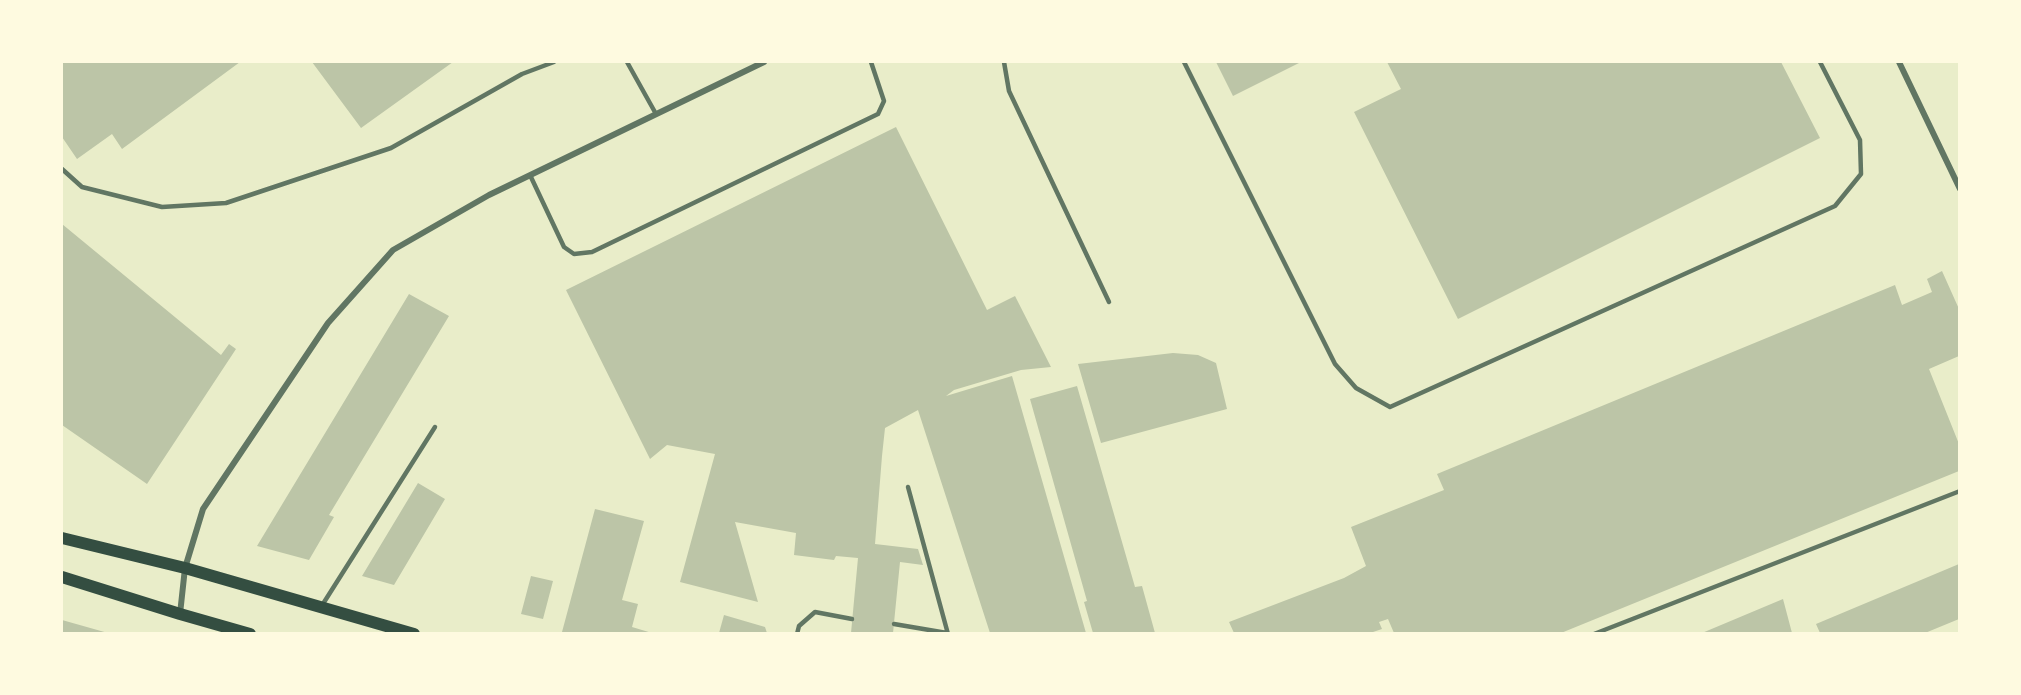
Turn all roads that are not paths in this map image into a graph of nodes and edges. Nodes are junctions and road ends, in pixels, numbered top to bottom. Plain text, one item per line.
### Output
1 (554, 62) edge
2 (627, 62) edge
3 (764, 62) edge
4 (871, 62) edge
5 (1004, 62) edge
6 (1184, 62) edge
7 (1820, 62) edge
8 (1899, 62) edge
9 (656, 114) junction
10 (62, 169) edge
11 (530, 175) junction
12 (1959, 189) edge
13 (1109, 302) dead end
14 (435, 427) dead end
15 (908, 488) dead end
16 (1959, 491) edge
17 (62, 538) edge
18 (185, 568) junction
19 (62, 577) edge
20 (321, 607) junction
21 (180, 614) junction
22 (852, 619) dead end
23 (894, 624) dead end
24 (236, 631) edge
25 (250, 633) edge
26 (414, 633) edge
27 (797, 633) edge
28 (948, 633) edge
29 (1594, 633) edge

1 - 10 lane
2 - 9 lane
3 - 9 street
4 - 11 lane
5 - 13 lane
6 - 7 lane
8 - 12 street
9 - 11 street
11 - 18 street
14 - 20 lane
15 - 28 lane
16 - 29 lane
17 - 18 main road
18 - 20 main road
18 - 21 street
19 - 21 main road
20 - 26 main road
21 - 24 main road
22 - 27 lane
23 - 28 lane
24 - 25 main road

